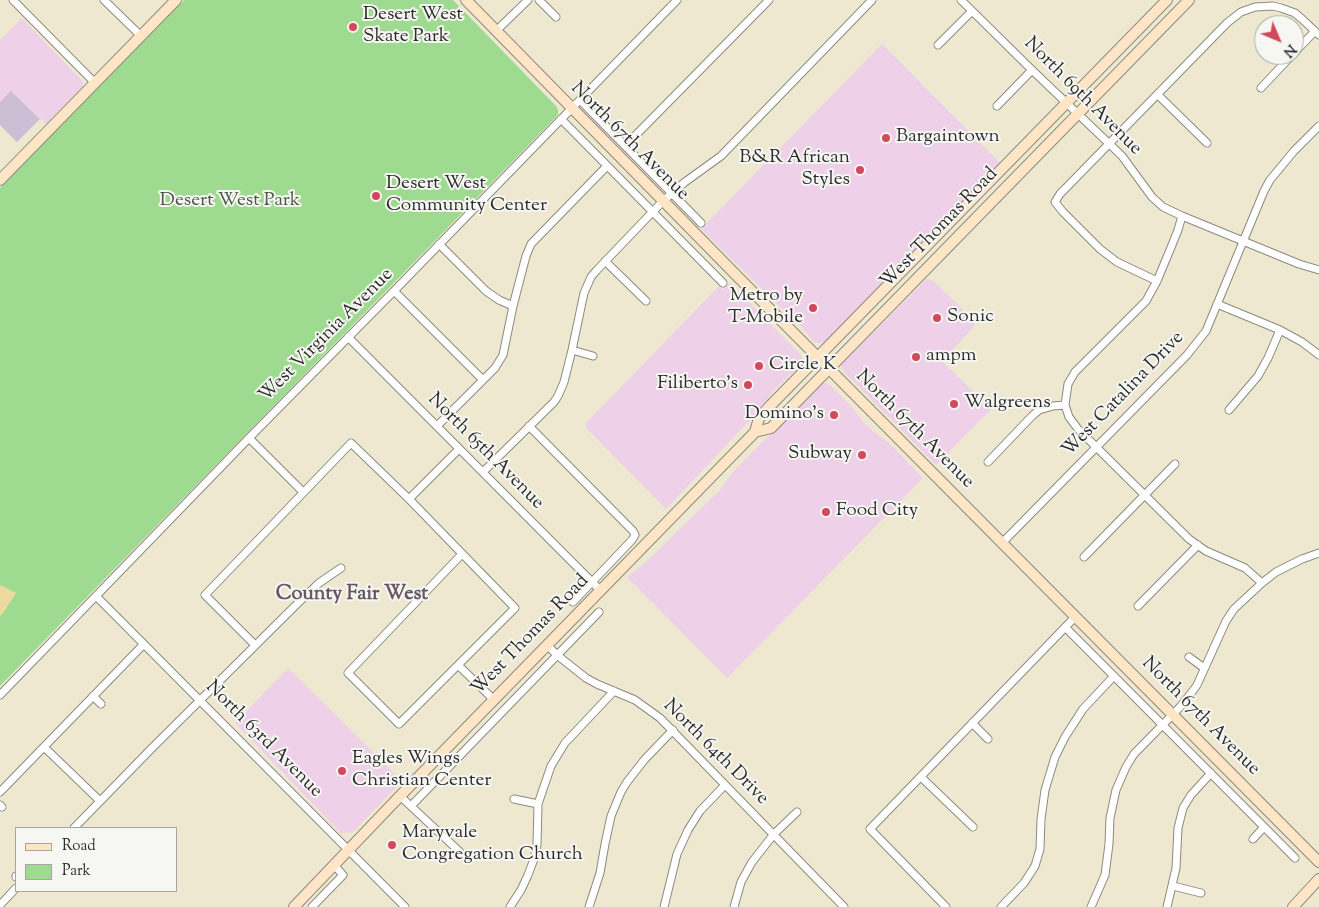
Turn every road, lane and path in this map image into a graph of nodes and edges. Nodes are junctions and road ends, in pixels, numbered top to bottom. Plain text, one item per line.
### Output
1 (13, 0) edge
2 (104, 0) edge
3 (176, 0) edge
4 (466, 0) edge
5 (528, 0) edge
6 (539, 0) edge
7 (677, 0) edge
8 (769, 0) edge
9 (872, 0) edge
10 (961, 0) edge
11 (1167, 0) edge
12 (1188, 0) edge
13 (1274, 3) edge
14 (972, 11) junction
15 (556, 17) dead end
16 (496, 31) junction
17 (1317, 33) edge
18 (141, 36) junction
19 (1304, 44) edge
20 (938, 45) dead end
21 (1283, 65) edge
22 (1032, 70) junction
23 (1098, 71) junction
24 (1108, 82) junction
25 (95, 83) junction
26 (1261, 88) dead end
27 (1158, 95) junction
28 (580, 100) junction
29 (1067, 103) junction
30 (997, 106) dead end
31 (571, 109) junction
32 (1078, 113) junction
33 (561, 119) junction
34 (1319, 126) edge
35 (1207, 143) dead end
36 (1110, 144) junction
37 (625, 146) junction
38 (607, 166) junction
39 (1, 176) edge
40 (672, 194) junction
41 (663, 201) junction
42 (653, 212) junction
43 (1182, 216) junction
44 (701, 223) dead end
45 (1244, 241) junction
46 (439, 244) junction
47 (605, 261) junction
48 (1319, 270) edge
49 (1156, 281) junction
50 (723, 282) dead end
51 (394, 291) junction
52 (646, 301) dead end
53 (1217, 304) junction
54 (513, 306) junction
55 (1280, 330) junction
56 (348, 337) junction
57 (572, 350) junction
58 (1319, 355) edge
59 (593, 356) dead end
60 (817, 357) junction
61 (828, 368) junction
62 (483, 380) junction
63 (1065, 405) junction
64 (1229, 410) dead end
65 (437, 426) junction
66 (529, 426) junction
67 (755, 432) junction
68 (249, 438) junction
69 (1096, 448) junction
70 (459, 449) junction
71 (988, 462) dead end
72 (1175, 464) dead end
73 (483, 472) junction
74 (303, 492) junction
75 (1145, 495) junction
76 (409, 499) junction
77 (1002, 543) junction
78 (1198, 546) junction
79 (462, 554) junction
80 (1319, 554) edge
81 (1084, 558) dead end
82 (341, 568) dead end
83 (592, 582) junction
84 (1262, 583) junction
85 (600, 590) junction
86 (96, 596) junction
87 (573, 602) dead end
88 (1138, 606) dead end
89 (599, 612) dead end
90 (1076, 616) junction
91 (1065, 627) junction
92 (144, 644) junction
93 (255, 645) junction
94 (547, 645) junction
95 (557, 655) junction
96 (1189, 657) dead end
97 (458, 665) junction
98 (1204, 668) junction
99 (1114, 676) junction
100 (614, 691) junction
101 (0, 695) edge
102 (93, 696) junction
103 (200, 700) junction
104 (494, 700) junction
105 (101, 704) dead end
106 (1172, 714) junction
107 (972, 723) junction
108 (1162, 724) junction
109 (673, 730) junction
110 (988, 739) dead end
111 (44, 747) junction
112 (1211, 773) junction
113 (921, 777) junction
114 (725, 785) junction
115 (0, 792) edge
116 (400, 796) junction
117 (514, 799) dead end
118 (100, 801) junction
119 (538, 804) junction
120 (411, 806) junction
121 (797, 812) dead end
122 (75, 827) edge
123 (973, 827) dead end
124 (1264, 827) junction
125 (774, 834) junction
126 (1253, 839) dead end
127 (349, 849) junction
128 (460, 852) dead end
129 (1295, 858) dead end
130 (1319, 862) edge
131 (334, 865) junction
132 (1319, 879) edge
133 (1173, 886) junction
134 (15, 889) edge
135 (1202, 893) dead end
136 (0, 905) edge
137 (294, 907) edge
138 (312, 907) edge
139 (405, 907) edge
140 (510, 907) edge
141 (589, 907) edge
142 (664, 907) edge
143 (734, 907) edge
144 (844, 907) edge
145 (946, 907) edge
146 (1001, 907) edge
147 (1091, 907) edge
148 (1167, 907) edge
149 (1293, 907) edge

1 - 25 street
2 - 18 street
3 - 18 main road
4 - 16 main road, North 67th Avenue
5 - 16 street
6 - 15 street
7 - 28 street, West Virginia Avenue
8 - 37 street
9 - 40 street
10 - 14 street, North 69th Avenue
11 - 23 main road, West Thomas Road
12 - 24 main road, West Thomas Road
13 - 17 street
13 - 27 street
14 - 20 street
14 - 22 street, North 69th Avenue
16 - 31 main road, North 67th Avenue
17 - 19 street
18 - 25 main road
21 - 26 street
22 - 29 street, North 69th Avenue
22 - 30 street
23 - 24 main road
23 - 29 main road, West Thomas Road
24 - 32 main road, West Thomas Road
25 - 39 main road
27 - 35 street
27 - 36 street
28 - 31 street, West Virginia Avenue
28 - 37 street, North 67th Avenue
29 - 32 street, North 69th Avenue
29 - 60 main road, West Thomas Road
31 - 33 street, West Virginia Avenue
31 - 41 main road, North 67th Avenue
32 - 36 street, North 69th Avenue
32 - 61 main road, West Thomas Road
33 - 38 street, North 67th Avenue
33 - 46 street, West Virginia Avenue
34 - 45 street, West Catalina Drive
36 - 43 street, North 69th Avenue
36 - 49 street
37 - 40 street, North 67th Avenue
38 - 42 street, North 67th Avenue
38 - 54 street
40 - 41 street
40 - 44 street, North 67th Avenue
41 - 42 street
41 - 60 main road, North 67th Avenue
42 - 47 street
42 - 50 street, North 67th Avenue
43 - 45 street, North 69th Avenue
43 - 49 street
45 - 48 street, North 69th Avenue
45 - 53 street, West Catalina Drive
46 - 51 street, West Virginia Avenue
46 - 54 street
47 - 52 street
47 - 57 street
49 - 63 street
51 - 56 street, West Virginia Avenue
51 - 62 street
53 - 55 street
53 - 69 street, West Catalina Drive
54 - 62 street
55 - 58 street
55 - 64 street
56 - 65 street, North 65th Avenue
56 - 68 street, West Virginia Avenue
57 - 59 street
57 - 66 street
60 - 61 main road, North 67th Avenue
60 - 67 main road, West Thomas Road
61 - 67 main road, West Thomas Road
61 - 77 main road, North 67th Avenue
62 - 65 street
63 - 69 street
63 - 71 street
65 - 70 street, North 65th Avenue
66 - 73 street
66 - 83 street, West Thomas Road
67 - 85 main road, West Thomas Road
68 - 74 street
68 - 86 street, West Virginia Avenue
69 - 75 street
69 - 77 street, West Catalina Drive
70 - 73 street, North 65th Avenue
70 - 76 street
72 - 75 street
73 - 83 street, North 65th Avenue
74 - 76 street
74 - 93 street
75 - 78 street
75 - 81 street
76 - 79 street
77 - 90 main road, North 67th Avenue
78 - 84 street
78 - 88 street
79 - 97 street
79 - 97 street
80 - 84 street
82 - 93 street
83 - 85 street, North 65th Avenue
83 - 87 street, West Thomas Road
84 - 98 street
85 - 94 main road, West Thomas Road
86 - 92 street, North 63rd Avenue
86 - 101 street, West Virginia Avenue
89 - 95 street, West Thomas Road
90 - 91 street
90 - 106 main road, North 67th Avenue
91 - 99 street, North 67th Avenue
91 - 107 street
92 - 102 street
92 - 103 street, North 63rd Avenue
93 - 103 street
94 - 95 street, North 64th Drive
94 - 104 main road, West Thomas Road
95 - 100 street, North 64th Drive
95 - 120 street, West Thomas Road
96 - 98 street
97 - 104 street
98 - 106 street
99 - 108 street, North 67th Avenue
99 - 146 street
100 - 109 street, North 64th Drive
100 - 119 street
102 - 105 street
102 - 111 street
103 - 118 street
103 - 127 street, North 63rd Avenue
104 - 116 main road, West Thomas Road
106 - 108 street
106 - 130 main road, North 67th Avenue
107 - 110 street
107 - 113 street
108 - 112 street, North 67th Avenue
108 - 147 street
109 - 114 street, North 64th Drive
109 - 141 street
111 - 115 street
111 - 118 street
112 - 124 street, North 67th Avenue
112 - 133 street
113 - 123 street
113 - 145 street
114 - 125 street, North 64th Drive
114 - 142 street
116 - 120 street
116 - 127 main road, West Thomas Road
117 - 119 street
118 - 122 street
119 - 140 street
120 - 128 street
121 - 125 street
124 - 126 street
124 - 129 street, North 67th Avenue
125 - 143 street
125 - 144 street, North 64th Drive
127 - 131 main road, West Thomas Road
127 - 139 street, North 63rd Avenue
131 - 137 main road, West Thomas Road
131 - 138 street
132 - 149 main road
133 - 135 street
133 - 148 street
134 - 136 street

